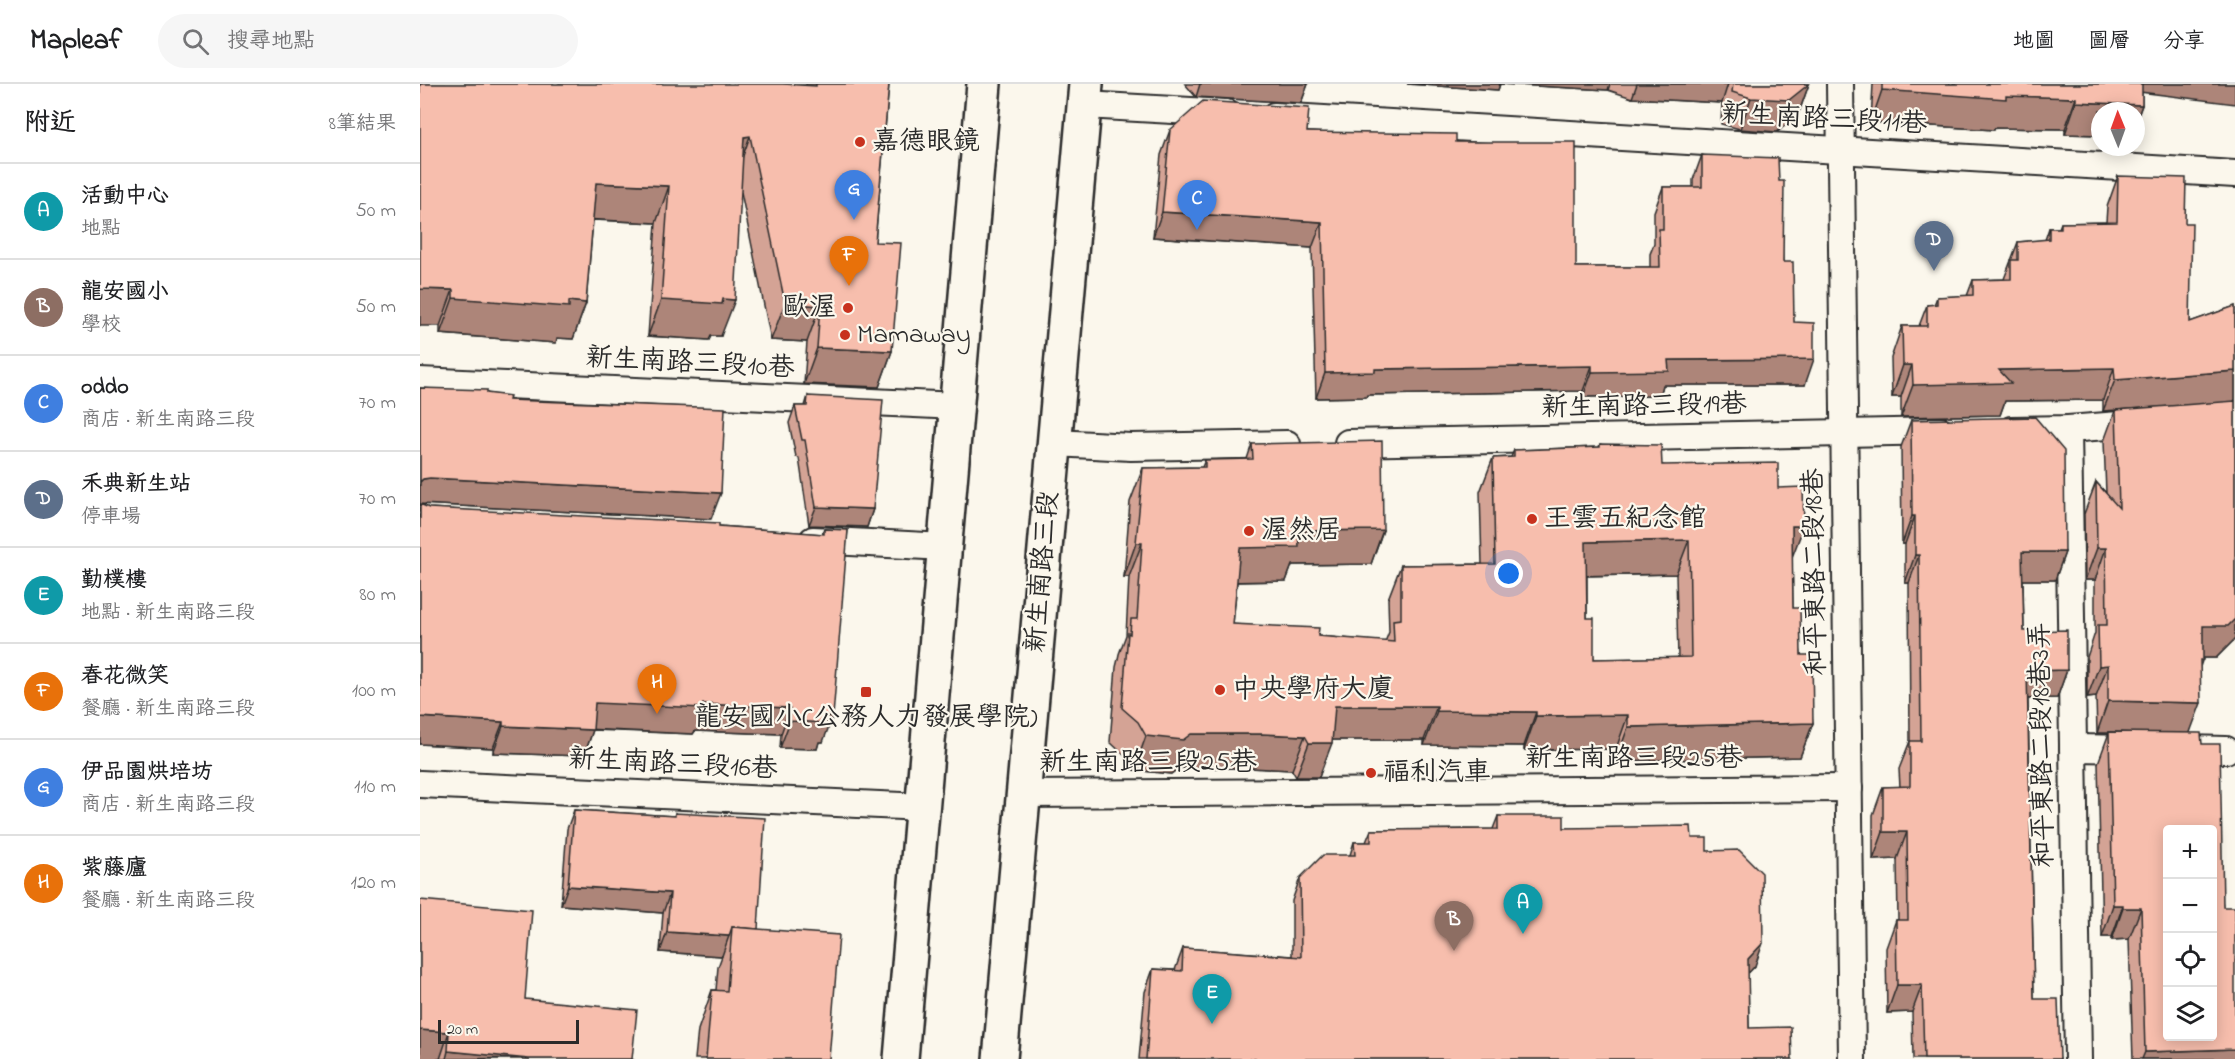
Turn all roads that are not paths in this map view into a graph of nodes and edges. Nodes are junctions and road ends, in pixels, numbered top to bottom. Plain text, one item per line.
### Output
1 (984, 84) edge
2 (1840, 84) edge
3 (1086, 94) edge
4 (1841, 151) junction
5 (2235, 174) edge
6 (420, 381) edge
7 (957, 406) junction
8 (2163, 422) edge
9 (2068, 429) junction
10 (1845, 433) junction
11 (1055, 443) junction
12 (787, 539) edge
13 (945, 547) junction
14 (2073, 748) junction
15 (2226, 750) dead end
16 (420, 784) edge
17 (1849, 788) junction
18 (1024, 794) junction
19 (923, 807) junction
20 (902, 1059) edge
21 (1000, 1059) edge
22 (1852, 1059) edge
23 (2078, 1059) edge

1 - 7 main road
2 - 4 lane, 和平東路二段18巷
3 - 4 lane, 新生南路三段11巷
3 - 11 main road, 新生南路三段
4 - 5 lane, 新生南路三段11巷
4 - 10 lane, 和平東路二段18巷
6 - 7 lane, 新生南路三段10巷
7 - 13 main road
8 - 9 lane, 新生南路三段19巷
9 - 10 lane, 新生南路三段19巷
9 - 14 lane, 和平東路二段18巷3弄
10 - 11 lane, 新生南路三段19巷
10 - 17 lane, 和平東路二段18巷
11 - 18 main road, 新生南路三段
12 - 13 lane
13 - 19 main road
14 - 15 lane
14 - 23 lane, 和平東路二段18巷3弄
16 - 19 lane, 新生南路三段16巷
17 - 18 lane, 新生南路三段25巷
17 - 22 lane, 和平東路二段18巷
18 - 21 main road, 新生南路三段
19 - 20 main road

